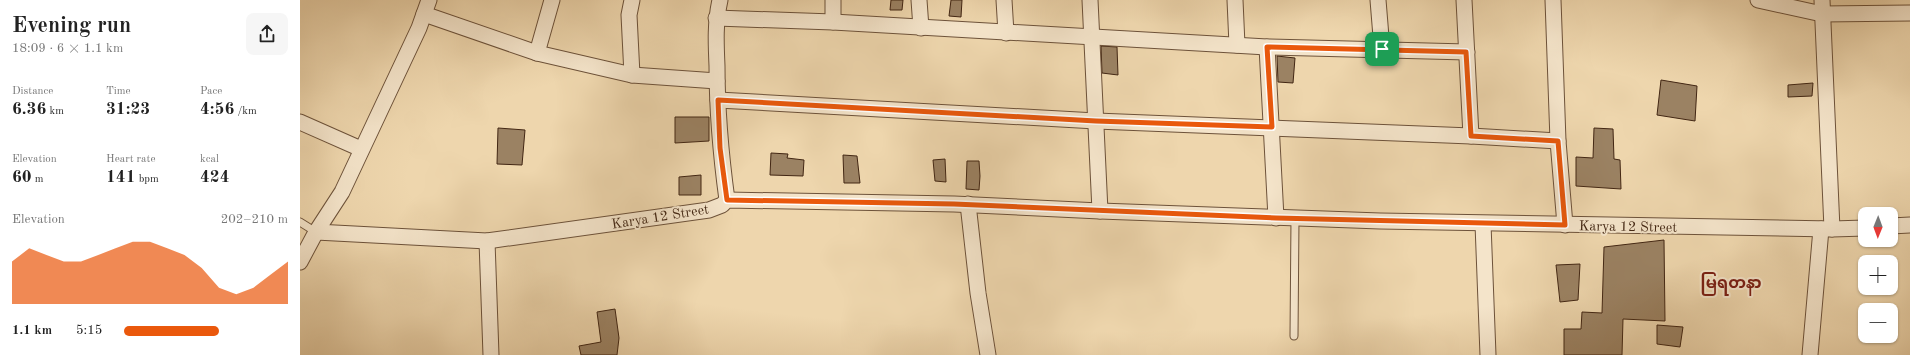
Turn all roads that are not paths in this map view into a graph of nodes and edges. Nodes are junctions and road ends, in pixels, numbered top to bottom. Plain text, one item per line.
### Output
1 (429, 0) edge
2 (552, 0) edge
3 (632, 0) edge
4 (720, 0) edge
5 (832, 0) edge
6 (919, 0) edge
7 (1004, 0) edge
8 (1090, 0) edge
9 (1235, 0) edge
10 (1378, 0) edge
11 (1464, 0) edge
12 (1553, 0) edge
13 (1758, 0) edge
14 (1822, 7) edge
15 (1910, 13) edge
16 (424, 14) junction
17 (716, 18) junction
18 (833, 22) junction
19 (921, 28) junction
20 (1006, 33) junction
21 (1092, 38) junction
22 (1237, 45) junction
23 (1267, 47) junction
24 (1382, 49) junction
25 (1466, 52) junction
26 (537, 53) junction
27 (632, 75) junction
28 (717, 81) junction
29 (718, 100) junction
30 (1096, 121) junction
31 (300, 122) edge
32 (1272, 127) junction
33 (1471, 136) junction
34 (1558, 141) junction
35 (361, 149) junction
36 (727, 200) junction
37 (968, 204) junction
38 (1100, 211) junction
39 (1276, 218) junction
40 (1295, 219) junction
41 (300, 222) edge
42 (1483, 224) junction
43 (1565, 225) junction
44 (1910, 225) edge
45 (1898, 226) edge
46 (1858, 228) edge
47 (1827, 229) junction
48 (316, 232) junction
49 (487, 241) junction
50 (300, 262) edge
51 (1294, 336) dead end
52 (491, 355) edge
53 (988, 355) edge
54 (1488, 355) edge
55 (1810, 355) edge

1 - 16 street
2 - 26 street
3 - 27 street
4 - 17 street
5 - 18 street
6 - 19 street
7 - 20 street
8 - 21 street
9 - 22 street
10 - 24 street
11 - 25 street
12 - 34 street
13 - 14 street
14 - 15 street
14 - 47 street
16 - 26 street
16 - 35 street
17 - 18 street
17 - 28 street
18 - 19 street
19 - 20 street
20 - 21 street
21 - 22 street
21 - 30 street
22 - 23 street
23 - 24 street
23 - 32 street
24 - 25 street
25 - 33 street
26 - 27 street
27 - 28 street
28 - 29 street
29 - 30 street
29 - 36 street
30 - 32 street
30 - 38 street
31 - 35 street
32 - 33 street
32 - 39 street
33 - 34 street
34 - 43 street
35 - 48 street
36 - 37 street, Karya 12 Street
36 - 49 street, Karya 12 Street
37 - 38 street, Karya 12 Street
37 - 53 street
38 - 39 street, Karya 12 Street
39 - 40 street, Karya 12 Street
40 - 42 street, Karya 12 Street
40 - 51 lane
41 - 48 lane
42 - 43 street, Karya 12 Street
42 - 54 street
43 - 47 street, Karya 12 Street
44 - 45 street
46 - 47 street, Karya 12 Street
47 - 55 street
48 - 49 street, Karya 12 Street
48 - 50 street
49 - 52 street

